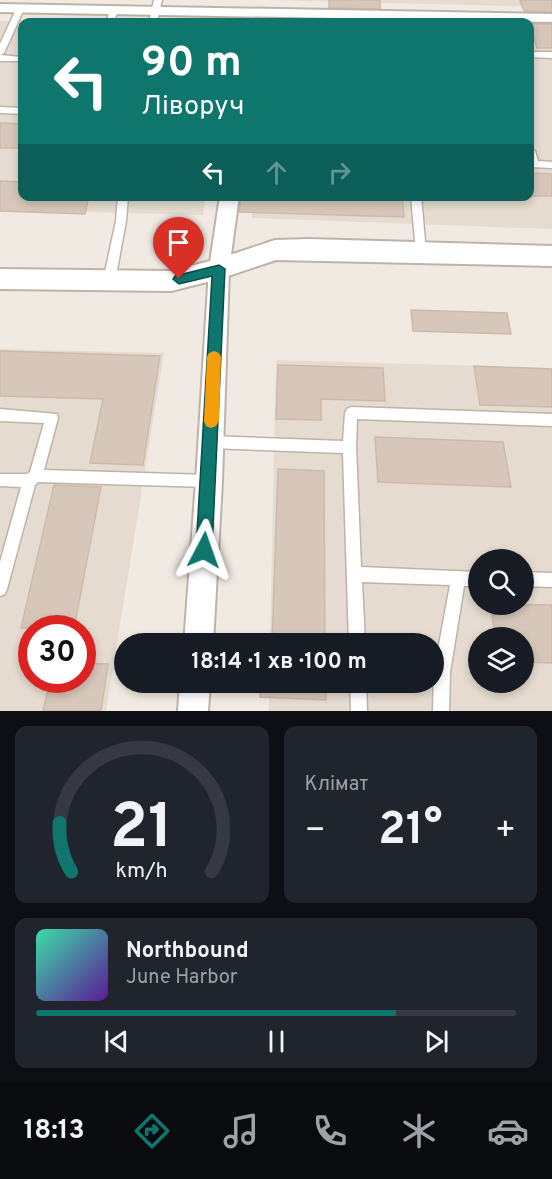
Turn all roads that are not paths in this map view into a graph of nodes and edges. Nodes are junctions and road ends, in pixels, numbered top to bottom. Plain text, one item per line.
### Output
1 (0, 8) edge
2 (20, 9) junction
3 (156, 11) edge
4 (250, 12) edge
5 (112, 16) edge
6 (384, 18) edge
7 (552, 18) edge
8 (534, 19) edge
9 (0, 52) edge
10 (534, 55) edge
11 (552, 55) edge
12 (0, 58) edge
13 (18, 59) edge
14 (0, 110) edge
15 (18, 111) edge
16 (534, 164) edge
17 (552, 165) edge
18 (123, 201) edge
19 (229, 201) edge
20 (417, 201) edge
21 (422, 252) junction
22 (552, 256) edge
23 (219, 269) junction
24 (109, 281) junction
25 (2, 283) edge
26 (0, 415) edge
27 (552, 420) edge
28 (210, 442) junction
29 (349, 447) junction
30 (33, 478) junction
31 (0, 480) edge
32 (209, 481) junction
33 (355, 574) junction
34 (458, 579) junction
35 (468, 579) edge
36 (534, 579) edge
37 (552, 580) edge
38 (0, 589) edge
39 (199, 633) edge
40 (357, 633) edge
41 (194, 693) edge
42 (358, 693) edge
43 (193, 711) edge
44 (359, 711) edge
45 (441, 711) edge

1 - 2 street
2 - 5 street
2 - 9 lane
3 - 4 street
3 - 5 street
4 - 6 street
7 - 8 street
10 - 11 lane
12 - 13 lane
14 - 15 lane
16 - 17 lane
18 - 24 lane
19 - 23 street
20 - 21 lane
21 - 22 street
21 - 23 street
23 - 24 street
23 - 28 street
24 - 25 street
26 - 30 lane
27 - 29 lane
28 - 29 lane
28 - 32 street
29 - 33 lane
30 - 31 lane
30 - 32 lane
30 - 38 lane
32 - 39 street
33 - 34 lane
33 - 40 lane
34 - 35 lane
34 - 45 lane
36 - 37 lane
41 - 43 street
42 - 44 lane

